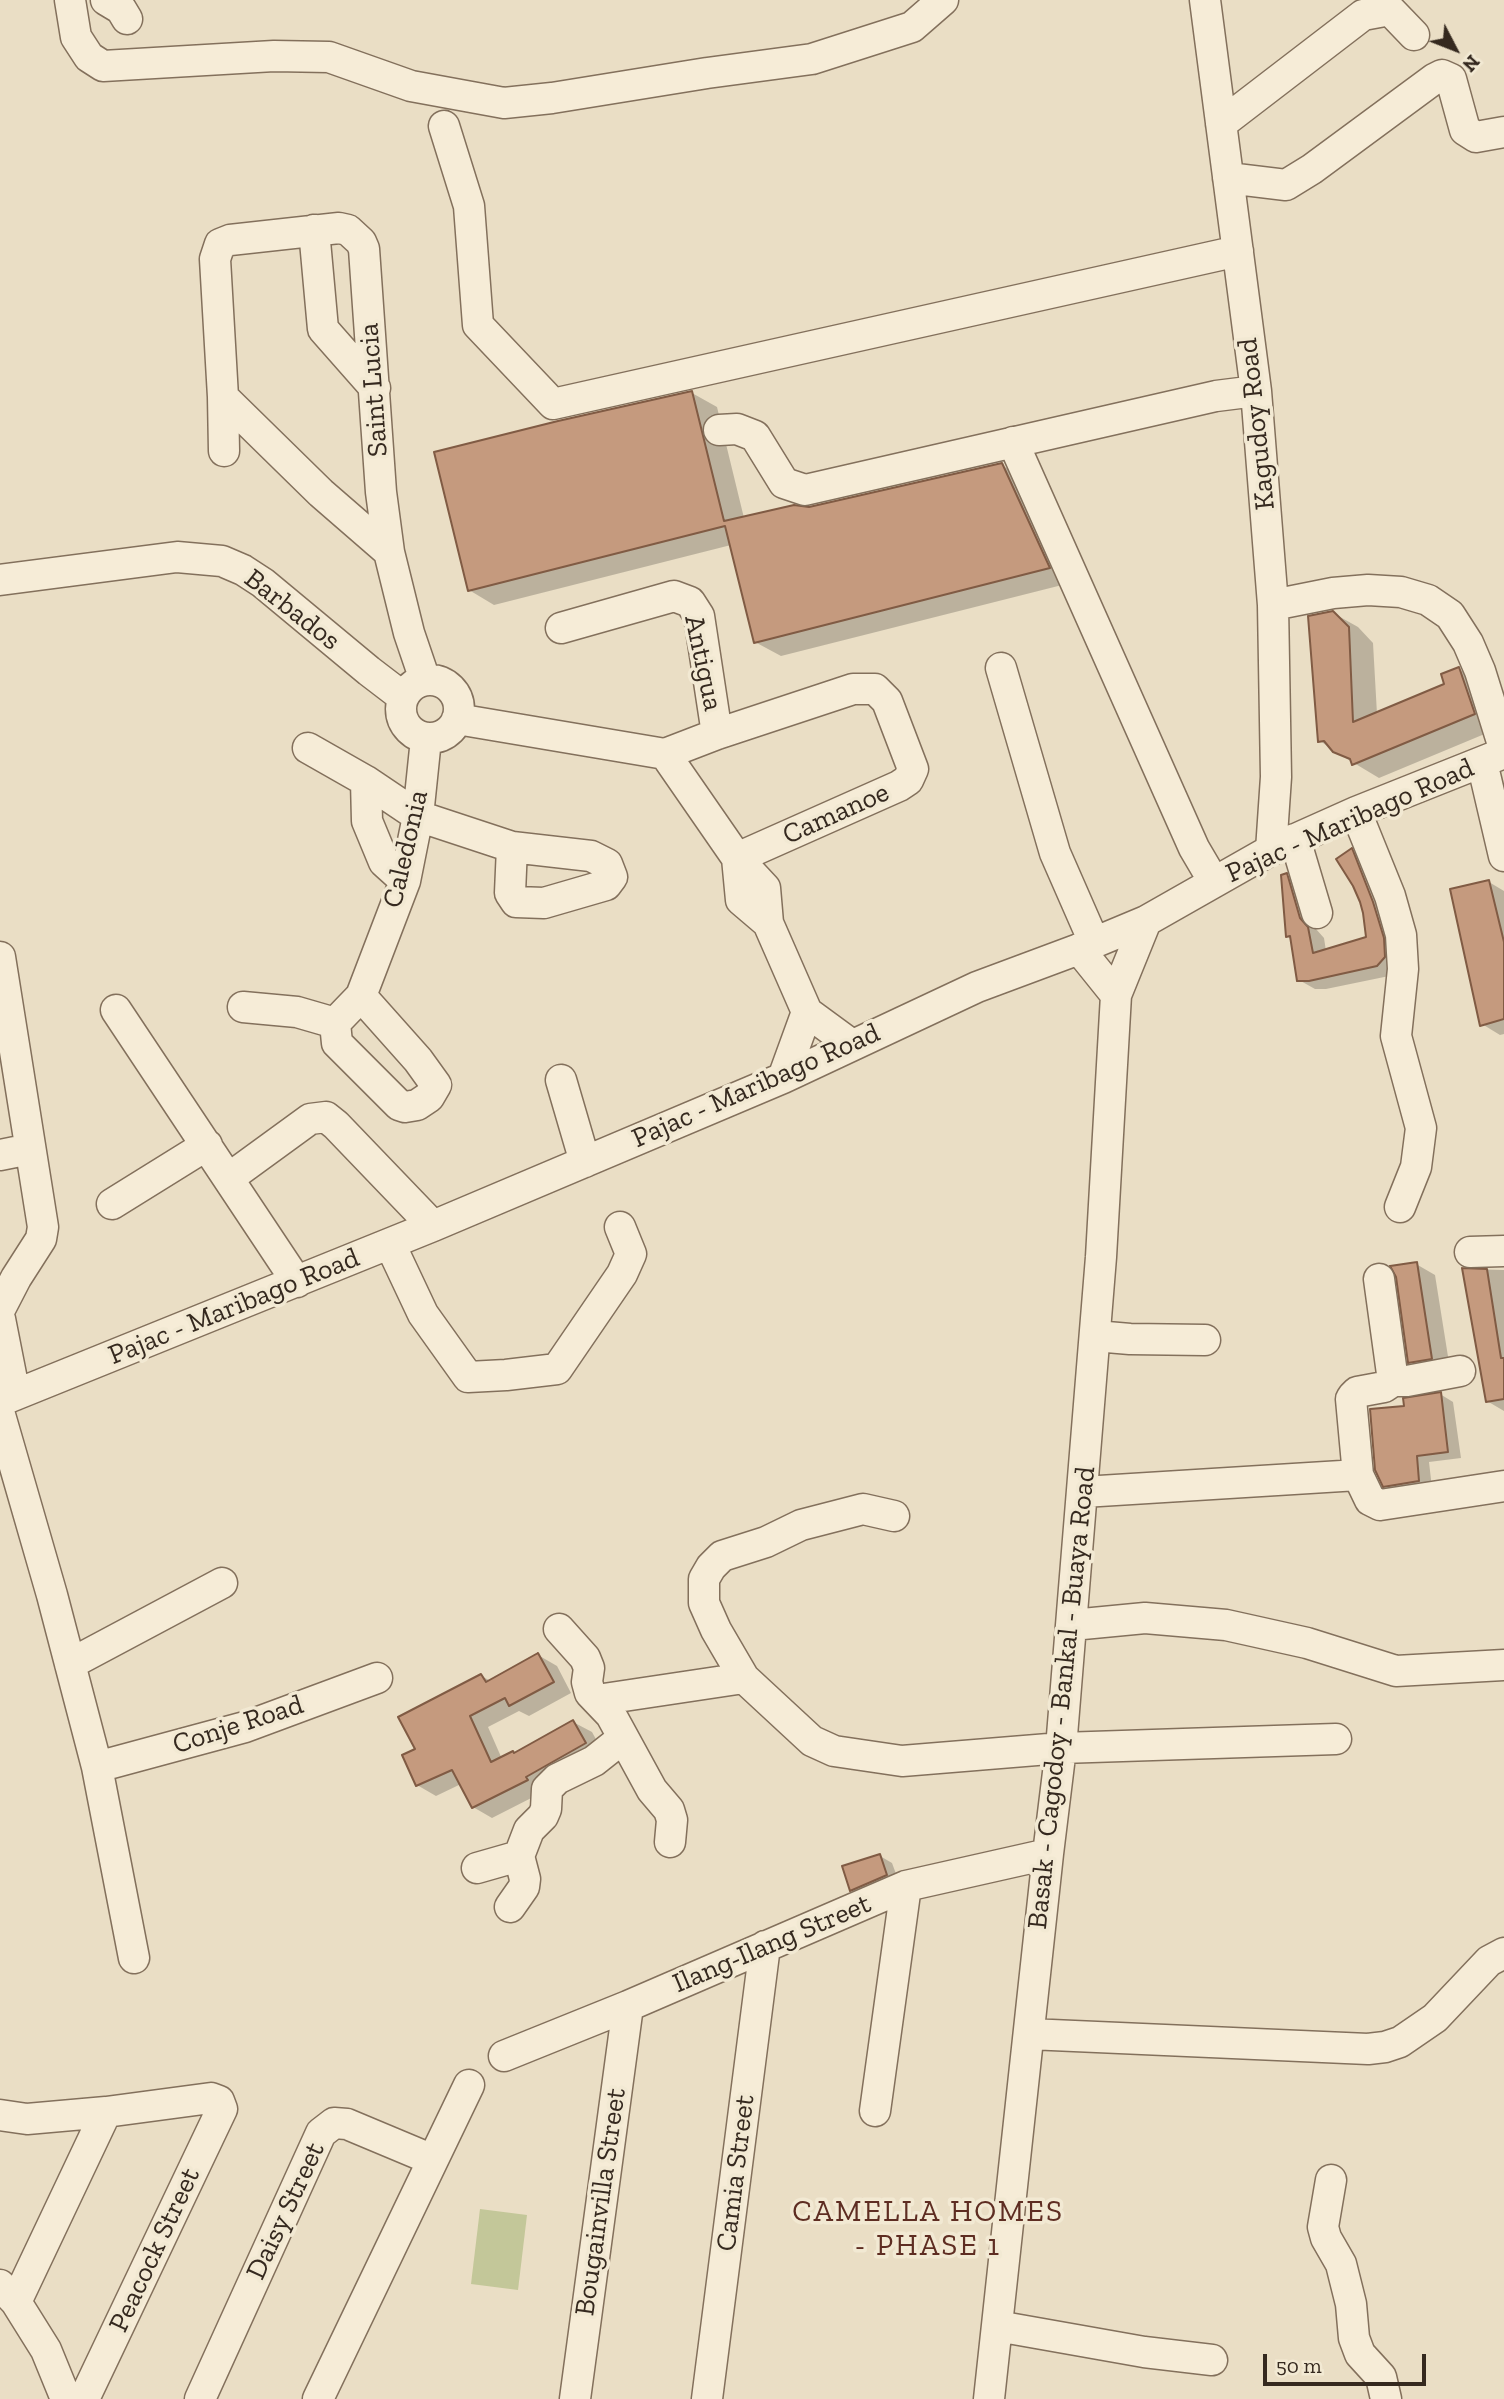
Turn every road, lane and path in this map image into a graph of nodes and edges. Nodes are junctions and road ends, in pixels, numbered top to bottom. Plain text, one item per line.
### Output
1 (70, 0) edge
2 (943, 0) edge
3 (1205, 0) edge
4 (1414, 35) dead end
5 (1221, 124) junction
6 (444, 126) dead end
7 (1504, 131) edge
8 (1228, 178) junction
9 (314, 230) junction
10 (1238, 251) junction
11 (375, 388) junction
12 (1256, 391) junction
13 (223, 397) junction
14 (719, 430) dead end
15 (1013, 442) junction
16 (224, 451) dead end
17 (389, 552) junction
18 (0, 580) edge
19 (1273, 606) junction
20 (561, 628) dead end
21 (1001, 668) dead end
22 (414, 688) junction
23 (457, 719) junction
24 (717, 734) junction
25 (426, 739) junction
26 (308, 748) dead end
27 (665, 754) junction
28 (1496, 754) edge
29 (366, 781) junction
30 (1356, 812) junction
31 (418, 816) junction
32 (1283, 844) junction
33 (512, 847) dead end
34 (1504, 856) edge
35 (737, 858) junction
36 (405, 881) junction
37 (1214, 882) junction
38 (1317, 914) dead end
39 (1146, 921) junction
40 (1087, 946) junction
41 (0, 957) edge
42 (1116, 995) junction
43 (361, 996) junction
44 (243, 1007) dead end
45 (116, 1010) dead end
46 (807, 1012) junction
47 (335, 1023) junction
48 (6, 1029) edge
49 (852, 1045) junction
50 (783, 1078) junction
51 (561, 1080) dead end
52 (208, 1145) junction
53 (30, 1149) junction
54 (0, 1154) edge
55 (585, 1162) junction
56 (229, 1178) junction
57 (112, 1204) dead end
58 (1400, 1207) dead end
59 (433, 1226) junction
60 (620, 1227) dead end
61 (390, 1244) junction
62 (1504, 1251) edge
63 (1470, 1252) dead end
64 (8, 1273) edge
65 (1379, 1279) dead end
66 (297, 1282) junction
67 (0, 1309) edge
68 (0, 1319) edge
69 (1095, 1336) junction
70 (1205, 1340) dead end
71 (1460, 1371) dead end
72 (1389, 1384) junction
73 (5, 1404) edge
74 (1359, 1475) junction
75 (1504, 1486) edge
76 (1083, 1492) junction
77 (894, 1516) dead end
78 (222, 1583) dead end
79 (1072, 1626) junction
80 (559, 1629) dead end
81 (70, 1664) junction
82 (1504, 1665) edge
83 (377, 1678) dead end
84 (744, 1678) junction
85 (597, 1700) junction
86 (623, 1738) junction
87 (1336, 1739) dead end
88 (1061, 1748) junction
89 (97, 1767) junction
90 (670, 1842) dead end
91 (1048, 1854) junction
92 (519, 1856) junction
93 (477, 1868) dead end
94 (906, 1886) junction
95 (510, 1907) dead end
96 (765, 1946) junction
97 (1504, 1953) edge
98 (134, 1958) dead end
99 (628, 2006) junction
100 (1029, 2034) junction
101 (503, 2056) dead end
102 (469, 2085) dead end
103 (875, 2111) dead end
104 (106, 2112) junction
105 (0, 2115) edge
106 (433, 2160) junction
107 (1331, 2180) dead end
108 (8, 2294) edge
109 (997, 2326) junction
110 (1212, 2360) dead end
111 (66, 2399) edge
112 (84, 2399) edge
113 (201, 2399) edge
114 (318, 2399) edge
115 (575, 2399) edge
116 (707, 2399) edge
117 (989, 2399) edge
118 (1385, 2399) edge

1 - 2 street
3 - 5 street, Kagudoy Road
4 - 5 street
5 - 8 street, Kagudoy Road
6 - 10 street
7 - 8 street
8 - 10 street, Kagudoy Road
9 - 11 street
9 - 11 street, Saint Lucia
9 - 13 street, Saint Lucia
10 - 12 street, Kagudoy Road
11 - 17 street, Saint Lucia
12 - 15 street
12 - 19 street, Kagudoy Road
13 - 16 street
13 - 17 street
14 - 15 street
15 - 37 street
17 - 22 street, Saint Lucia
18 - 22 street, Barbados
19 - 28 street
19 - 32 street, Kagudoy Road
20 - 24 street, Antigua
21 - 40 street
22 - 23 street
22 - 25 street
23 - 25 street
23 - 27 street
24 - 27 street, Camanoe
24 - 35 street, Camanoe
25 - 31 street, Caledonia
26 - 29 street
27 - 35 street
28 - 30 street, Pajac - Maribago Road
28 - 34 street
29 - 31 street
29 - 36 street
30 - 32 street, Pajac - Maribago Road
30 - 58 street
31 - 33 street
31 - 36 street, Caledonia
32 - 37 street, Pajac - Maribago Road
32 - 38 street
35 - 46 street
36 - 43 street, Caledonia
37 - 39 street, Pajac - Maribago Road
39 - 40 street, Pajac - Maribago Road
39 - 42 street, Basak - Cagodoy - Bankal - Buaya Road
40 - 42 street
40 - 49 street, Pajac - Maribago Road
41 - 48 street
42 - 69 street, Basak - Cagodoy - Bankal - Buaya Road
43 - 47 street
43 - 47 street
44 - 47 street
45 - 52 street
46 - 49 street
46 - 50 street
48 - 53 street
49 - 50 street, Pajac - Maribago Road
50 - 55 street, Pajac - Maribago Road
51 - 55 street
52 - 56 street
52 - 57 street
53 - 54 street
53 - 64 street
55 - 59 street, Pajac - Maribago Road
56 - 59 street
56 - 66 street
59 - 61 street, Pajac - Maribago Road
60 - 61 street
61 - 66 street, Pajac - Maribago Road
62 - 63 street
64 - 67 street
65 - 72 street
66 - 73 street, Pajac - Maribago Road
68 - 73 street
69 - 70 street
69 - 76 street, Basak - Cagodoy - Bankal - Buaya Road
71 - 72 street
72 - 74 street
73 - 81 street
74 - 75 street
74 - 76 street
76 - 79 street, Basak - Cagodoy - Bankal - Buaya Road
77 - 84 street
78 - 81 street
79 - 82 street
79 - 88 street, Basak - Cagodoy - Bankal - Buaya Road
80 - 85 street
81 - 89 street
83 - 89 street, Conje Road
84 - 85 street
84 - 88 street
85 - 86 street
86 - 90 street
86 - 92 street
87 - 88 street
88 - 91 street, Basak - Cagodoy - Bankal - Buaya Road
89 - 98 street
91 - 94 street, Ilang-Ilang Street
91 - 100 street, Basak - Cagodoy - Bankal - Buaya Road
92 - 93 street
92 - 95 street
94 - 96 street, Ilang-Ilang Street
94 - 103 street
96 - 99 street, Ilang-Ilang Street
96 - 116 street, Camia Street
97 - 100 street
99 - 101 street, Ilang-Ilang Street
99 - 115 street, Bougainvilla Street
100 - 109 street, Basak - Cagodoy - Bankal - Buaya Road
102 - 106 street
104 - 105 street
104 - 108 street
104 - 112 street, Peacock Street
106 - 113 street, Daisy Street
106 - 114 street
107 - 118 street
108 - 111 street
109 - 110 street
109 - 117 street, Basak - Cagodoy - Bankal - Buaya Road

